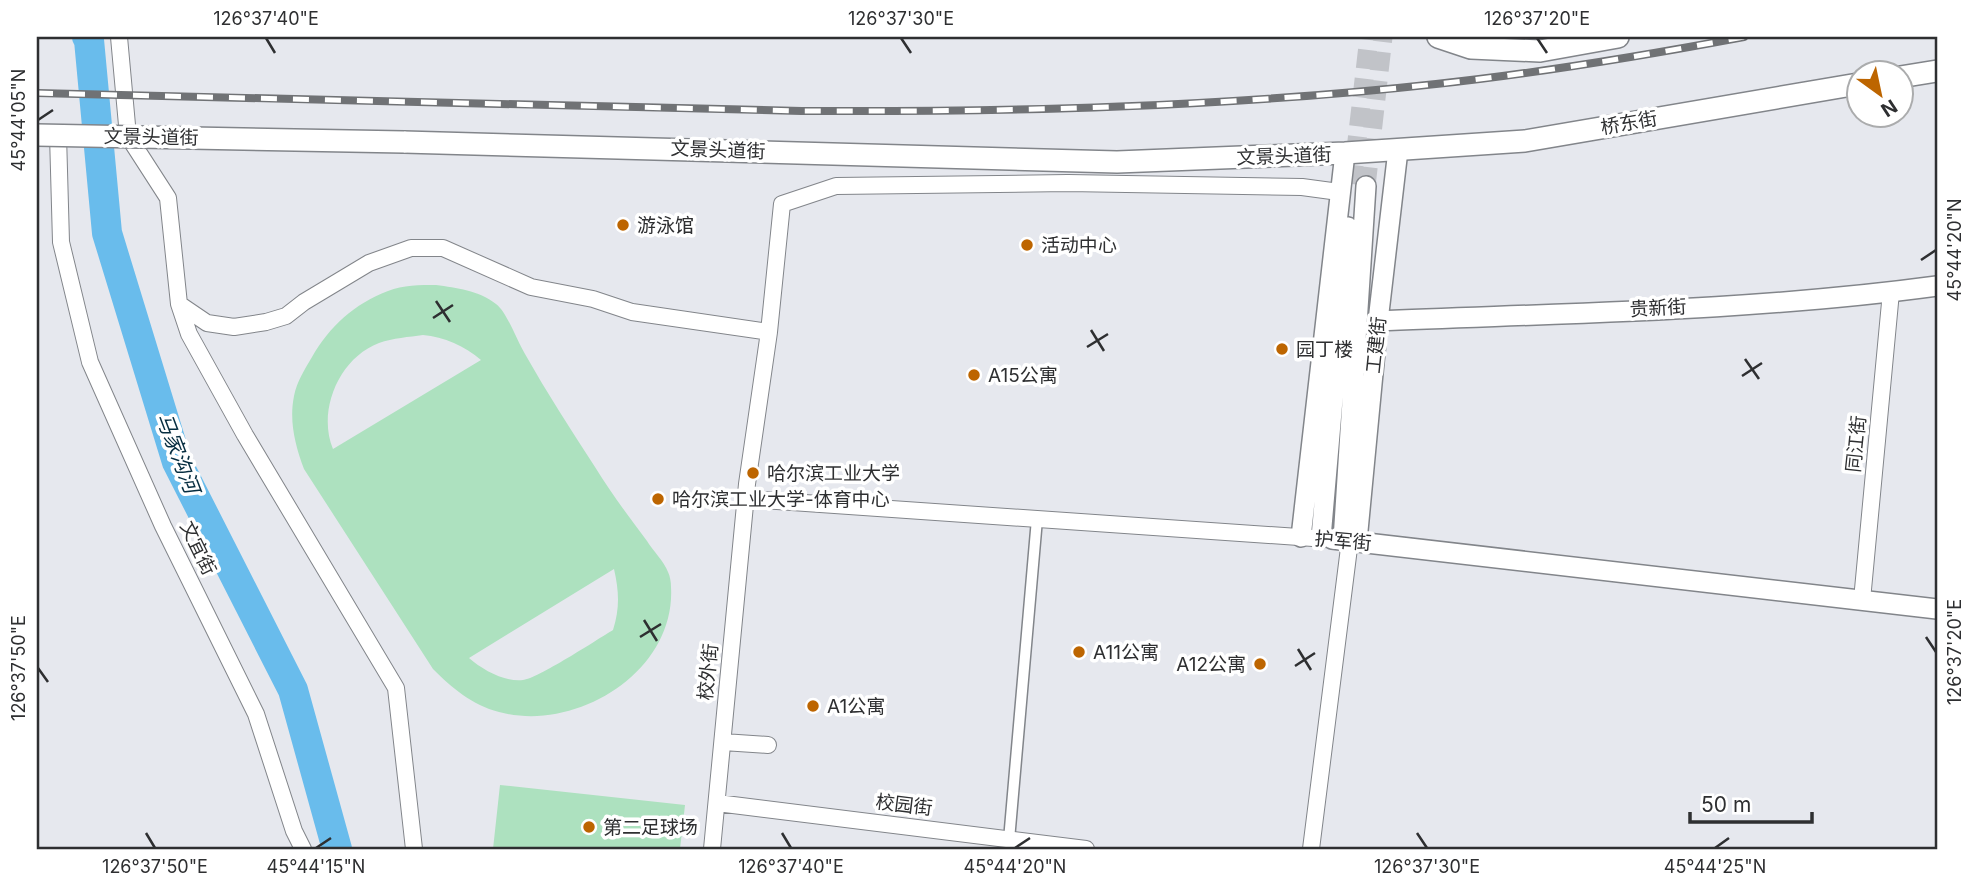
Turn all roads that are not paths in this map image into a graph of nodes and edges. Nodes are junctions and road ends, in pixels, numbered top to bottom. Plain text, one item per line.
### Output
1 (119, 37) edge
2 (1438, 37) edge
3 (1618, 37) edge
4 (1937, 71) edge
5 (1914, 75) edge
6 (1844, 86) edge
7 (37, 135) edge
8 (58, 135) junction
9 (1398, 150) junction
10 (1345, 153) junction
11 (1352, 187) junction
12 (1937, 286) edge
13 (1891, 292) junction
14 (179, 304) junction
15 (1378, 321) junction
16 (769, 332) junction
17 (746, 499) junction
18 (1037, 519) junction
19 (1301, 537) junction
20 (1341, 540) junction
21 (1862, 600) junction
22 (1937, 609) edge
23 (723, 741) junction
24 (768, 745) dead end
25 (717, 803) junction
26 (1009, 845) edge
27 (303, 849) edge
28 (414, 849) edge
29 (712, 849) edge
30 (1086, 849) edge
31 (1311, 849) edge

1 - 14 street
2 - 3 main road
4 - 5 main road
6 - 9 main road, 桥东街
7 - 8 main road, 文景头道街, bridge
8 - 10 main road, 文景头道街, bridge
8 - 27 street, 文宜街
9 - 10 main road, 文景头道街
9 - 15 street, 工建街
10 - 11 street, 工建街
11 - 16 street, 校外街
11 - 19 street, 工建街
11 - 20 street, 工建街
12 - 13 street, 贵新街
13 - 15 street, 贵新街
13 - 21 street, 同江街
14 - 16 street
14 - 28 street
15 - 20 street, 工建街
16 - 17 street, 校外街
17 - 18 street, 护军街
17 - 23 street, 校外街
18 - 19 street, 护军街
18 - 26 street
19 - 20 street, 护军街
20 - 21 street, 护军街
20 - 31 street, 工建街
21 - 22 street, 护军街
23 - 24 street
23 - 25 street, 校外街
25 - 26 street, 校园街
25 - 29 street, 校外街
26 - 30 street, 校园街

